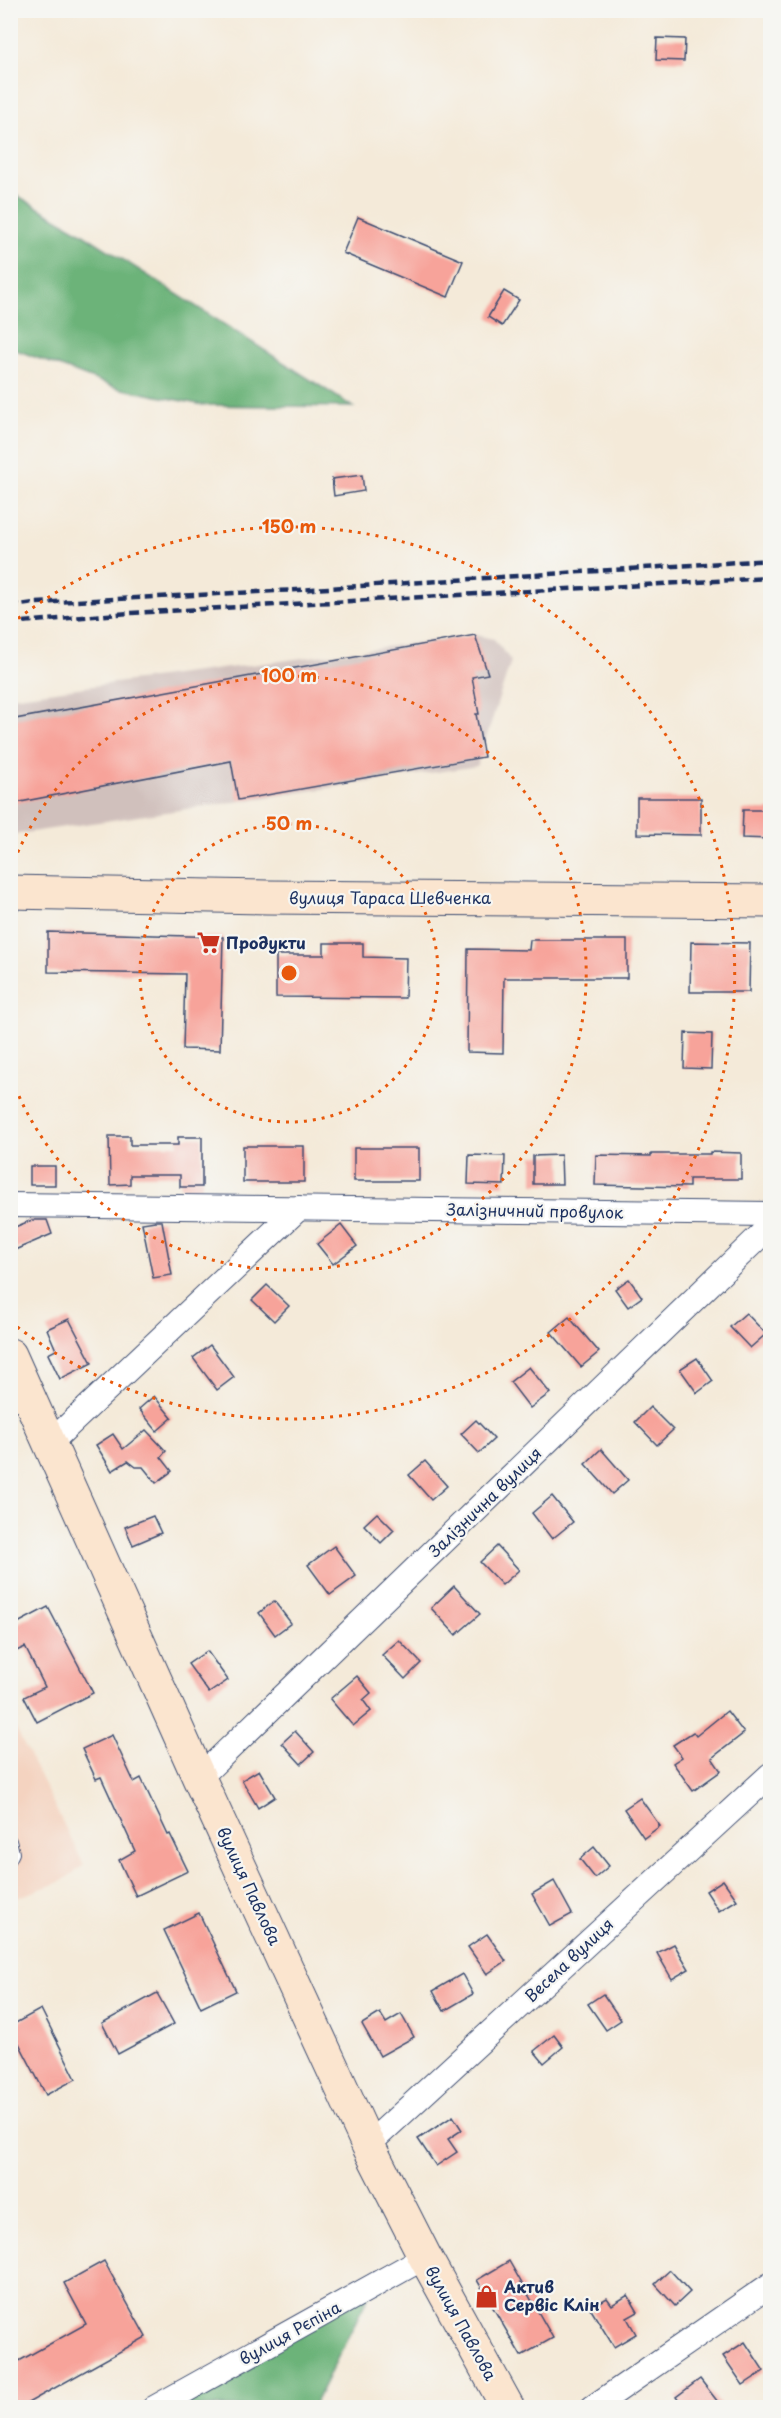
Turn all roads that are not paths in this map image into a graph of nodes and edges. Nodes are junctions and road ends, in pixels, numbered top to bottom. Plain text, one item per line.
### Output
1 (10, 892) edge
2 (771, 901) edge
3 (10, 1205) edge
4 (300, 1208) junction
5 (771, 1214) edge
6 (771, 1226) edge
7 (10, 1355) edge
8 (50, 1443) junction
9 (771, 1775) edge
10 (200, 1778) junction
11 (10, 1841) edge
12 (10, 1859) edge
13 (368, 2145) junction
14 (425, 2257) junction
15 (767, 2296) edge
16 (154, 2408) edge
17 (508, 2408) edge
18 (591, 2408) edge

1 - 2 street, вулиця Тараса Шевченка
3 - 4 street, Залізничний провулок
4 - 5 street, Залізничний провулок
4 - 8 street
6 - 10 street, Залізнична вулиця
7 - 8 street, вулиця Павлова
8 - 10 street, вулиця Павлова
9 - 13 street, Весела вулиця
10 - 13 street, вулиця Павлова
11 - 12 lane
13 - 14 street, вулиця Павлова
14 - 16 street, вулиця Рєпіна
14 - 17 street, вулиця Павлова
15 - 18 street

